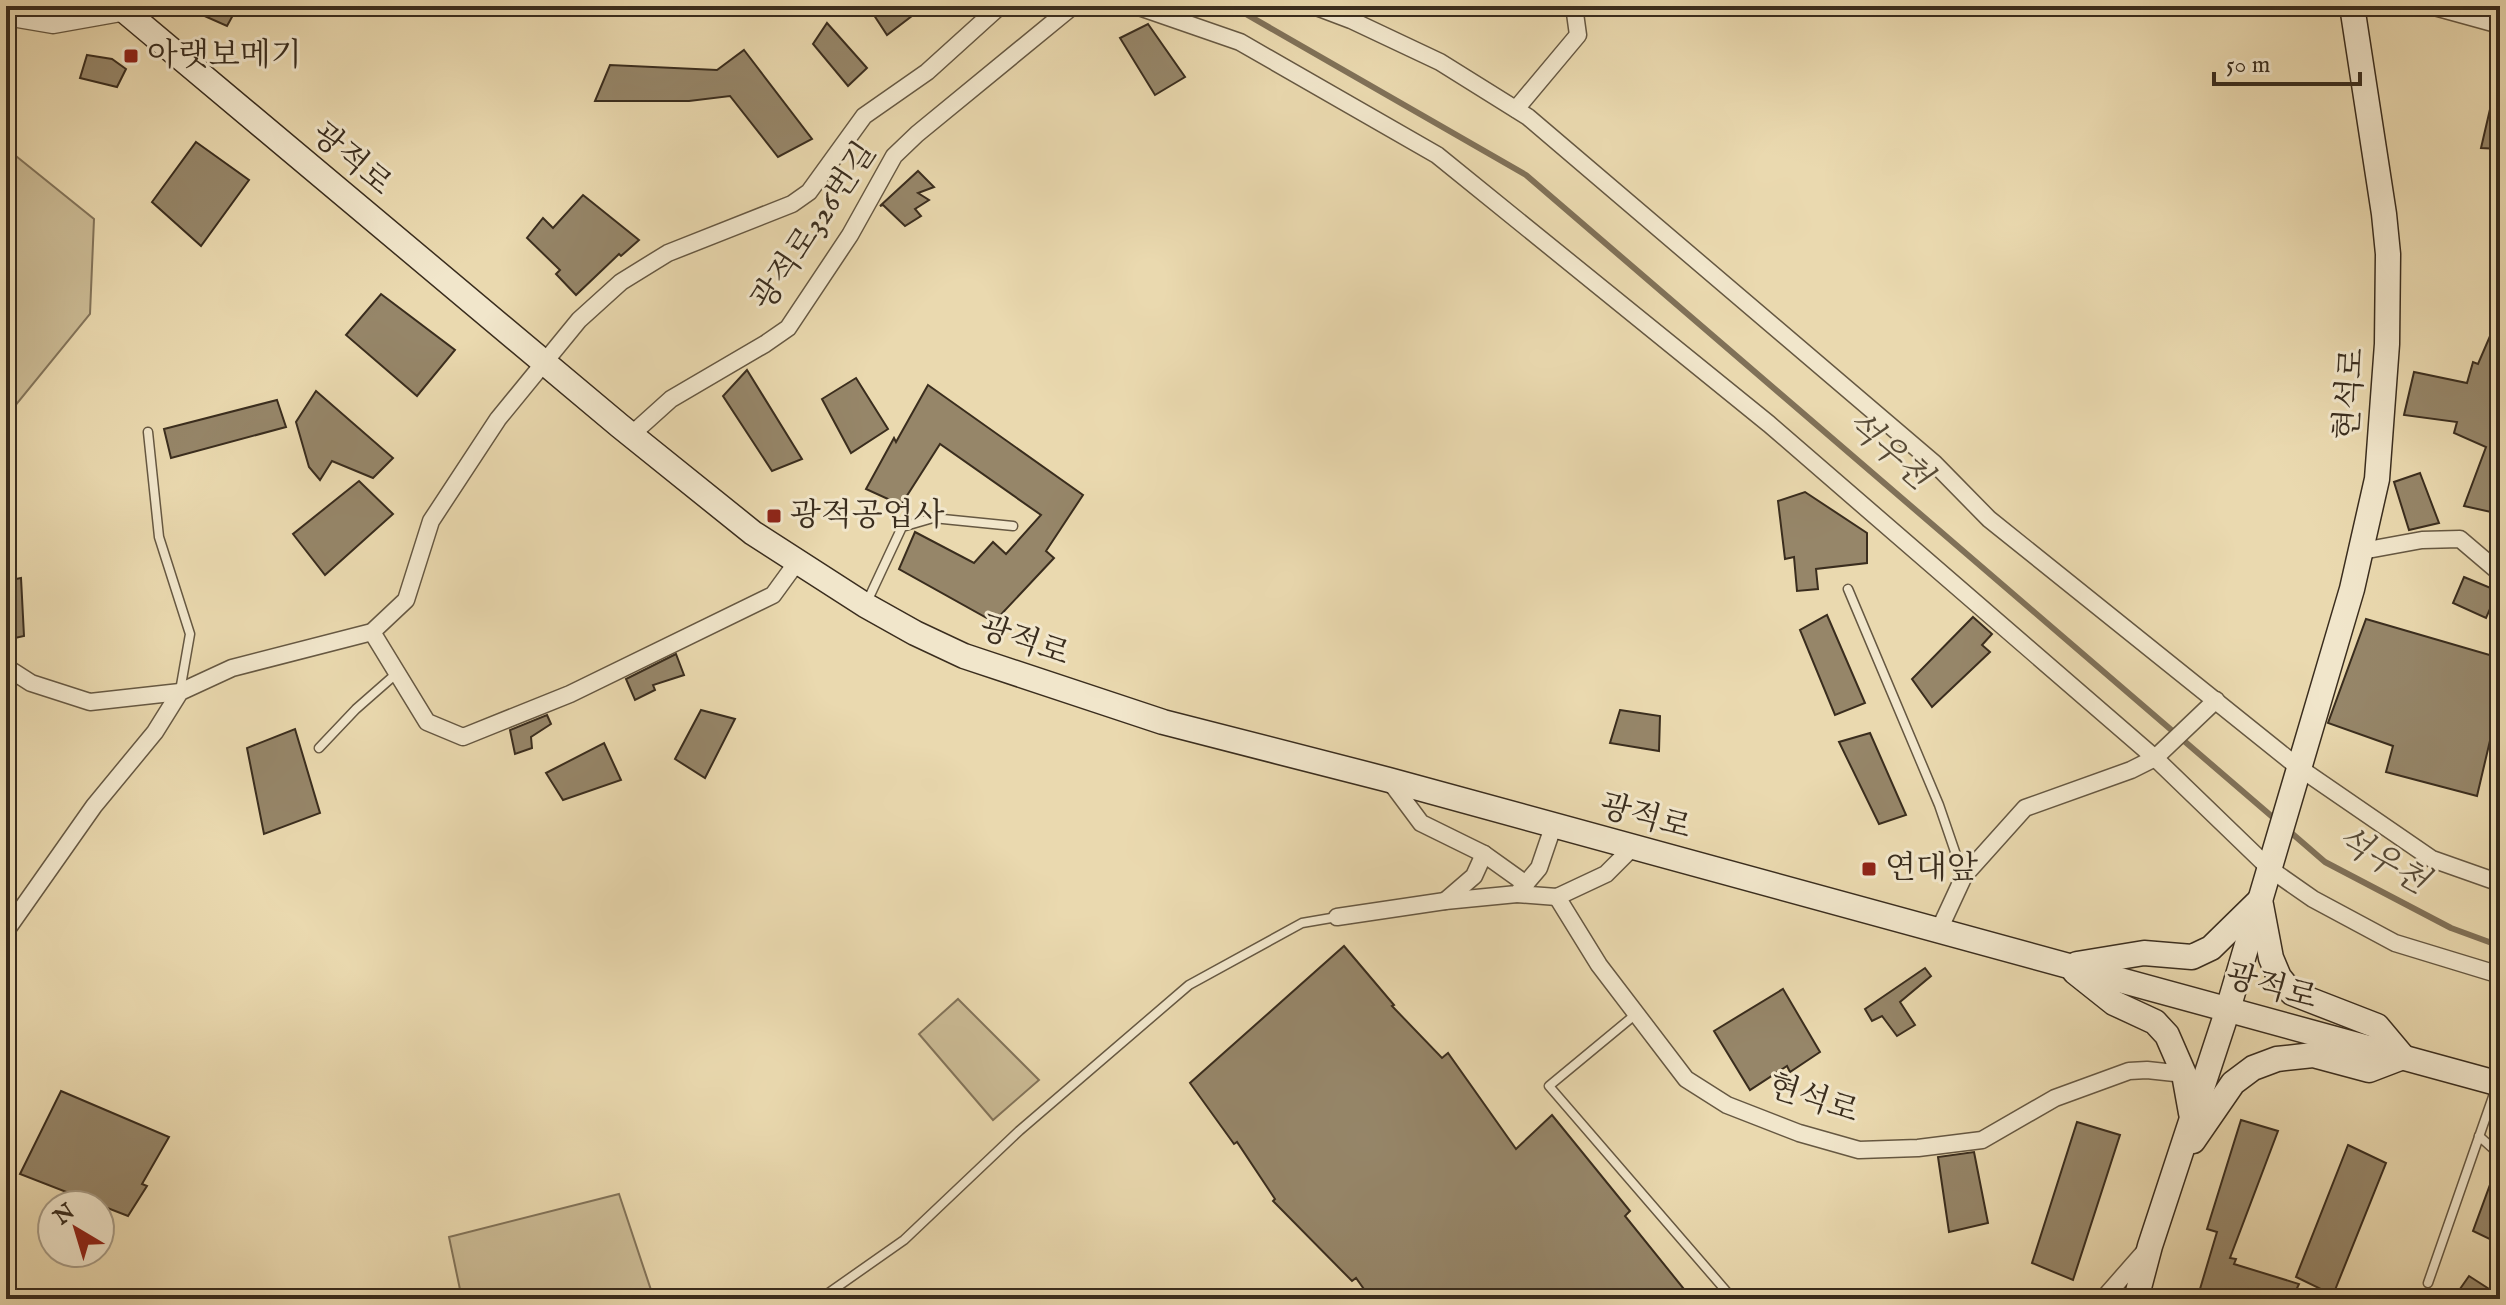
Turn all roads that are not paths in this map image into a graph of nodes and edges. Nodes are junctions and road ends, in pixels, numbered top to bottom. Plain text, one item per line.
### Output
1 (1000, 6) edge
2 (1073, 6) edge
3 (1136, 6) edge
4 (1314, 6) edge
5 (1574, 6) edge
6 (2352, 6) edge
7 (2431, 6) edge
8 (125, 8) edge
9 (6, 17) edge
10 (2500, 25) edge
11 (1516, 109) junction
12 (546, 365) junction
13 (626, 430) junction
14 (148, 432) dead end
15 (1013, 526) dead end
16 (2362, 551) junction
17 (797, 562) junction
18 (2500, 573) edge
19 (1848, 589) dead end
20 (865, 605) junction
21 (372, 632) junction
22 (6, 667) edge
23 (398, 672) junction
24 (180, 692) junction
25 (2216, 700) junction
26 (319, 748) dead end
27 (2155, 758) junction
28 (2297, 773) junction
29 (1389, 780) junction
30 (1553, 827) junction
31 (1632, 848) junction
32 (1484, 854) junction
33 (2270, 869) junction
34 (1964, 876) junction
35 (2500, 883) edge
36 (1522, 889) junction
37 (1557, 897) junction
38 (1445, 901) junction
39 (2260, 901) junction
40 (1337, 917) joint
41 (1939, 930) junction
42 (6, 931) edge
43 (2067, 965) junction
44 (2500, 975) edge
45 (2228, 1009) junction
46 (1636, 1014) junction
47 (2403, 1057) junction
48 (2184, 1074) junction
49 (2499, 1084) edge
50 (2192, 1117) junction
51 (2479, 1136) junction
52 (2500, 1155) edge
53 (2176, 1166) junction
54 (2150, 1246) junction
55 (2428, 1283) dead end
56 (820, 1299) edge
57 (1733, 1299) edge
58 (2103, 1299) edge
59 (2136, 1299) edge

1 - 12 street
2 - 13 street, 광적로326번길
3 - 27 street
4 - 11 street
5 - 11 street
6 - 16 main road, 현석로
7 - 10 street
8 - 9 street
8 - 12 main road, 광적로
11 - 25 street
12 - 13 main road, 광적로
12 - 21 street
13 - 17 main road, 광적로
14 - 24 lane
15 - 20 lane
16 - 18 street
16 - 28 main road, 현석로
17 - 20 main road, 광적로
17 - 23 street
19 - 34 lane
20 - 29 main road, 광적로
21 - 23 street
21 - 24 street
22 - 24 street
23 - 26 lane
24 - 42 street
25 - 27 street
25 - 28 street
27 - 33 street
27 - 34 street
28 - 33 main road, 현석로
28 - 35 street
29 - 30 main road, 광적로
29 - 32 street
30 - 31 main road, 광적로
30 - 36 street
31 - 37 street
31 - 41 main road, 광적로
32 - 36 street
32 - 38 street
33 - 39 main road
33 - 44 street
34 - 41 street
36 - 37 street
36 - 38 street
37 - 46 street, 현석로
38 - 40 street
39 - 43 main road
39 - 45 main road
39 - 47 main road
40 - 56 lane
41 - 43 main road, 광적로
43 - 45 main road, 광적로
43 - 48 main road
45 - 47 main road, 광적로
45 - 50 main road
46 - 48 street, 현석로
46 - 57 lane
47 - 49 main road, 광적로
47 - 53 main road
48 - 50 main road
49 - 51 lane, 광적로
50 - 53 main road
51 - 52 lane
51 - 55 lane, 광적로
53 - 54 main road
54 - 58 street
54 - 59 main road

